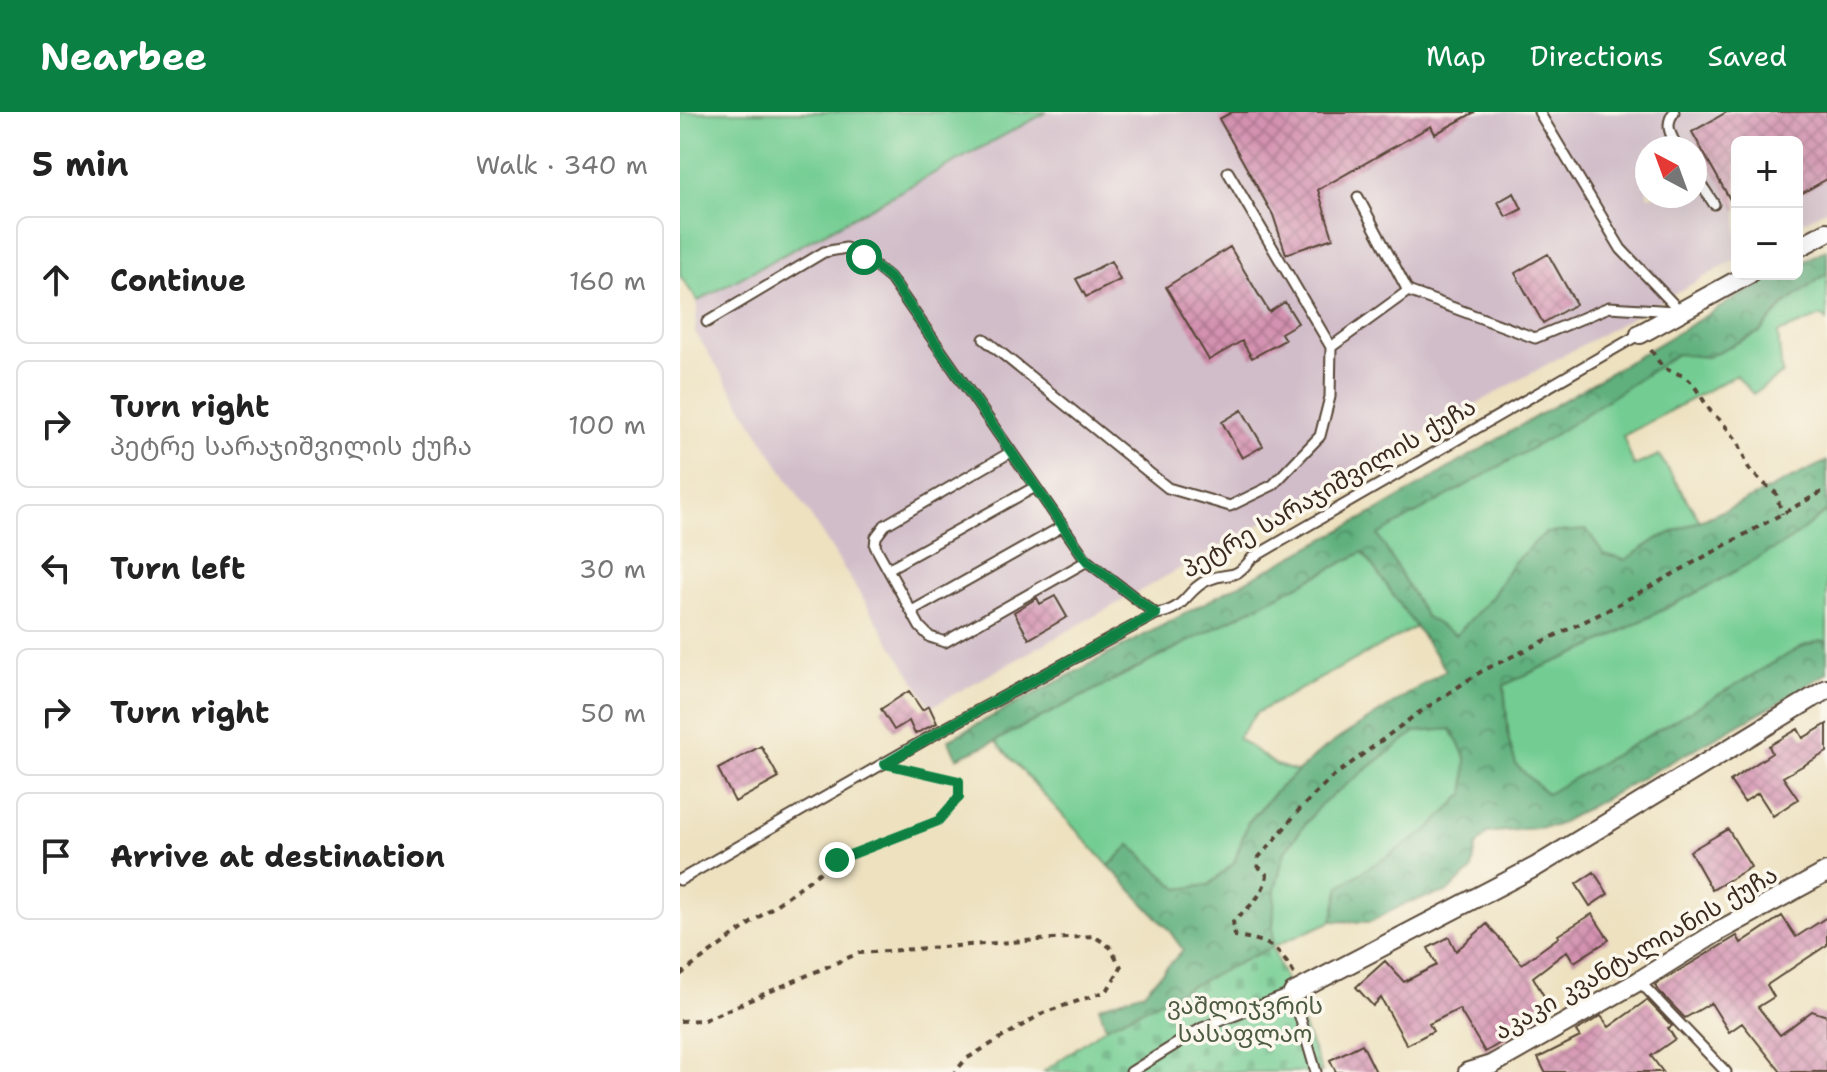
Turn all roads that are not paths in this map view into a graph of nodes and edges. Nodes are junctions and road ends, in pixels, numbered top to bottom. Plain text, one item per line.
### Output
1 (1539, 112) edge
2 (1674, 112) edge
3 (1672, 136) edge
4 (1228, 172) dead end
5 (1707, 193) edge
6 (1358, 197) dead end
7 (1714, 204) dead end
8 (1827, 232) edge
9 (1803, 245) edge
10 (1738, 280) edge
11 (1408, 291) junction
12 (1680, 311) junction
13 (707, 322) dead end
14 (1640, 334) joint
15 (984, 339) dead end
16 (1331, 347) junction
17 (1011, 452) junction
18 (1035, 487) junction
19 (1063, 526) junction
20 (1087, 561) junction
21 (888, 569) junction
22 (912, 611) junction
23 (1156, 614) junction
24 (1827, 689) edge
25 (1827, 872) edge
26 (680, 880) edge
27 (1639, 981) junction
28 (1298, 990) junction
29 (1131, 1072) edge
30 (1316, 1072) edge
31 (1468, 1072) edge
32 (1726, 1072) edge

1 - 12 lane
2 - 3 lane
4 - 16 lane
5 - 7 lane
6 - 11 lane
8 - 9 street
10 - 12 street, პეტრე სარაჯიშვილის ქუჩა
11 - 12 lane
11 - 16 lane
12 - 14 street, პეტრე სარაჯიშვილის ქუჩა
13 - 17 lane
14 - 23 lane, პეტრე სარაჯიშვილის ქუჩა
15 - 16 lane
17 - 18 lane
17 - 21 lane
18 - 19 lane
18 - 21 lane
19 - 20 lane
19 - 22 lane
20 - 22 lane
20 - 23 lane
21 - 22 lane
23 - 26 lane, პეტრე სარაჯიშვილის ქუჩა
24 - 28 street
25 - 27 street, აკაკი კვანტალიანის ქუჩა
27 - 31 street, აკაკი კვანტალიანის ქუჩა
27 - 32 lane
28 - 29 lane
28 - 30 lane

